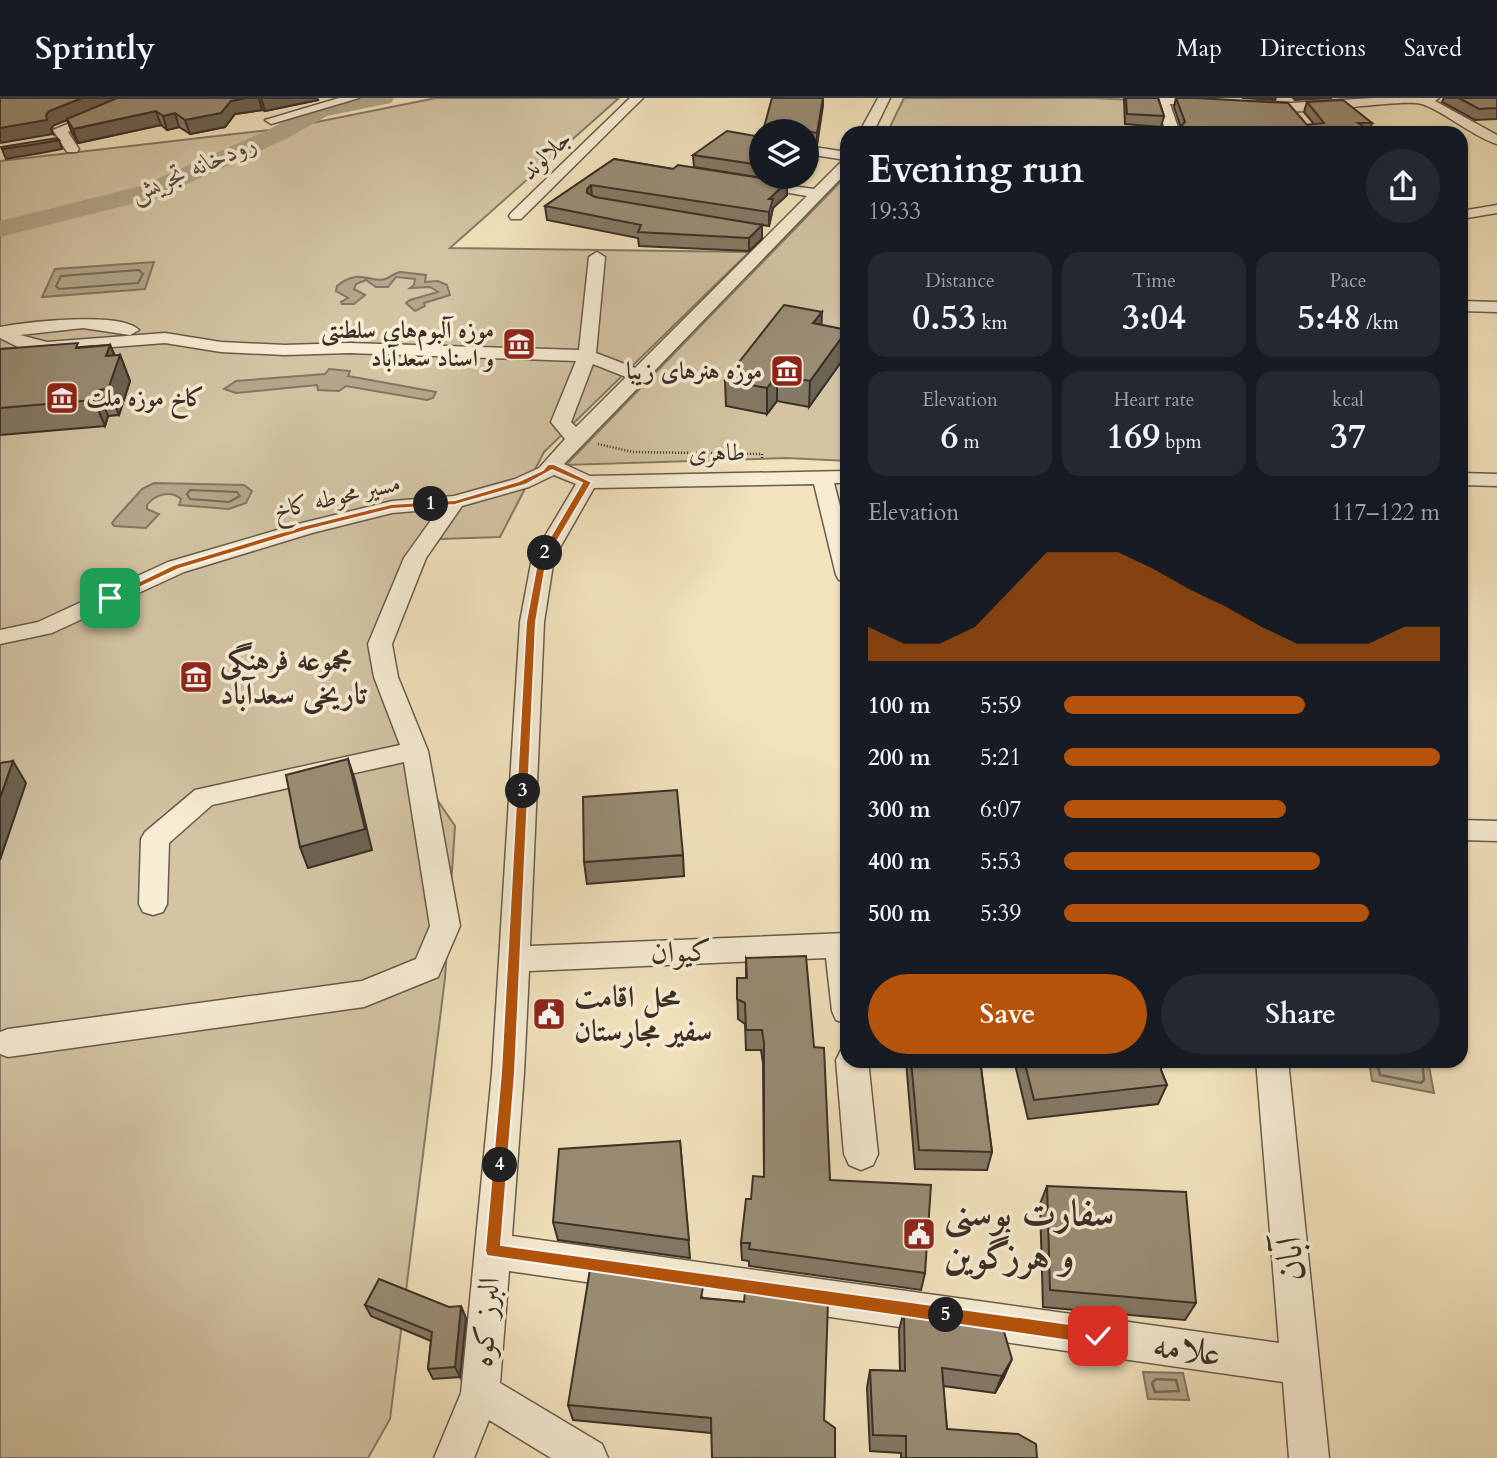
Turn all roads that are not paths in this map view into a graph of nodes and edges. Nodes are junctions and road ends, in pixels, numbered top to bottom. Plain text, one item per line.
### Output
1 (141, 98) edge
2 (353, 98) edge
3 (637, 98) edge
4 (884, 98) edge
5 (1136, 98) edge
6 (1433, 98) edge
7 (1162, 99) edge
8 (1421, 99) edge
9 (1364, 100) edge
10 (1287, 102) edge
11 (271, 120) dead end
12 (1305, 124) edge
13 (870, 126) edge
14 (1170, 126) edge
15 (1497, 140) edge
16 (64, 143) dead end
17 (819, 152) edge
18 (840, 155) edge
19 (840, 172) edge
20 (741, 181) edge
21 (820, 194) junction
22 (1497, 209) edge
23 (1468, 214) edge
24 (516, 216) dead end
25 (753, 230) edge
26 (779, 234) junction
27 (597, 257) dead end
28 (1468, 306) edge
29 (1497, 307) edge
30 (0, 332) edge
31 (587, 356) junction
32 (638, 375) junction
33 (575, 439) junction
34 (551, 466) junction
35 (822, 477) junction
36 (840, 477) edge
37 (1468, 479) edge
38 (1497, 480) edge
39 (587, 482) junction
40 (455, 502) junction
41 (840, 548) edge
42 (0, 637) edge
43 (415, 751) junction
44 (1468, 830) edge
45 (1497, 831) edge
46 (153, 904) dead end
47 (840, 945) edge
48 (514, 959) junction
49 (8, 1043) dead end
50 (853, 1068) edge
51 (1273, 1068) edge
52 (861, 1154) dead end
53 (492, 1251) junction
54 (1300, 1365) junction
55 (480, 1393) junction
56 (454, 1458) edge
57 (588, 1458) edge
58 (1309, 1458) edge

1 - 16 street
2 - 11 street
3 - 24 street, جلالوند
4 - 13 street
5 - 7 street
6 - 8 street
7 - 10 street
7 - 14 street
8 - 9 street
8 - 15 street
9 - 10 street
10 - 12 street
17 - 18 street
19 - 21 street
20 - 21 street
21 - 26 street
22 - 23 street
25 - 26 street
26 - 32 street
27 - 31 street
28 - 29 street
30 - 31 street
31 - 32 street
31 - 33 street
32 - 33 street, مسیر محوطه کاخ
33 - 34 street, مسیر محوطه کاخ
34 - 39 street
34 - 40 street, مسیر محوطه کاخ
35 - 36 street, طاهری
35 - 39 street, طاهری
35 - 41 street
37 - 38 street
39 - 48 street, البرز کوه
40 - 42 street, مسیر محوطه کاخ
40 - 43 street
43 - 46 street
43 - 49 street
44 - 45 street
47 - 48 street, کیوان
48 - 53 street, البرز کوه
50 - 52 street
51 - 54 street, آبان
53 - 54 street, علامه
53 - 55 street, البرز کوه
54 - 58 street, آبان
55 - 56 street, البرز کوه
55 - 57 street

